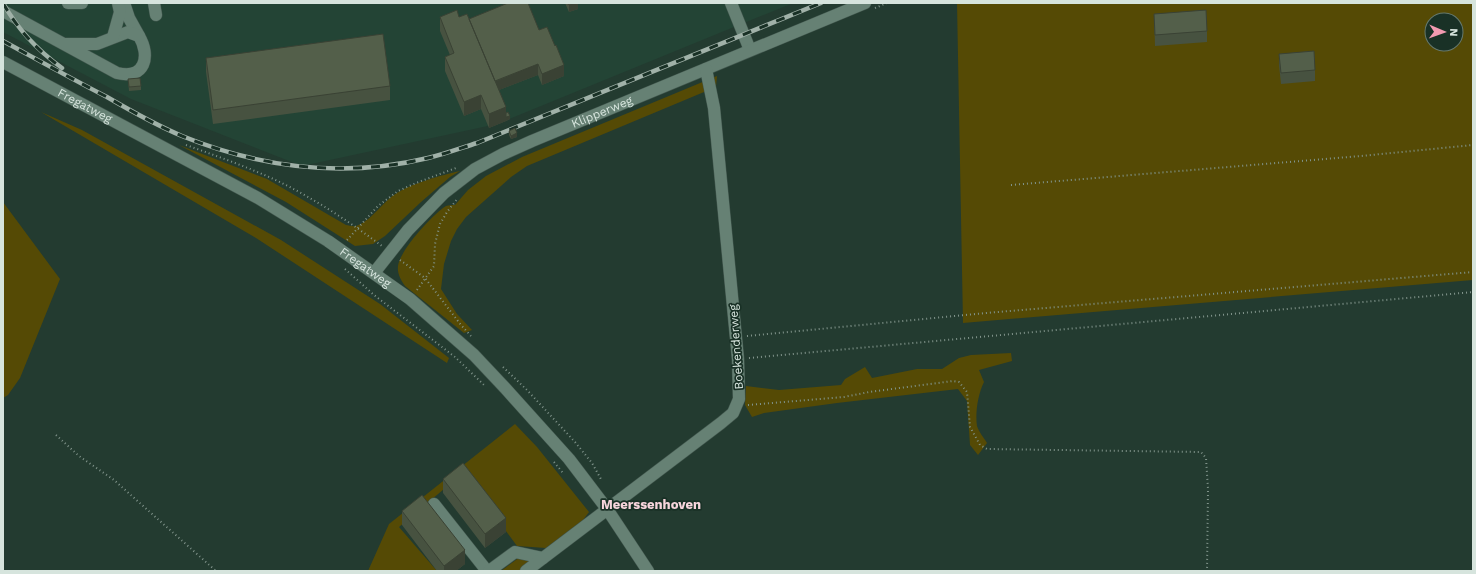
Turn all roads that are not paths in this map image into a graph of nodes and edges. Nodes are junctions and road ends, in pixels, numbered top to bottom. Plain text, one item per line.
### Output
1 (68, 3) edge
2 (82, 3) edge
3 (118, 3) edge
4 (124, 3) edge
5 (731, 3) edge
6 (865, 3) edge
7 (837, 8) edge
8 (3, 11) edge
9 (139, 36) junction
10 (114, 37) junction
11 (65, 44) junction
12 (750, 50) junction
13 (3, 62) edge
14 (706, 69) junction
15 (374, 273) junction
16 (434, 504) dead end
17 (607, 509) junction
18 (543, 558) junction
19 (488, 571) edge
20 (526, 571) edge
21 (648, 571) edge

1 - 2 street
3 - 10 street
4 - 9 street
5 - 12 street
6 - 7 street, Klipperweg
7 - 12 street, Klipperweg
8 - 11 street
9 - 10 street
9 - 11 street
10 - 11 street
12 - 14 street, Klipperweg
13 - 15 street, Fregatweg
14 - 15 street, Klipperweg
14 - 17 street, Boekenderweg
15 - 17 street, Fregatweg
16 - 19 street
17 - 18 street, Boekenderweg
17 - 21 street, Fregatweg
18 - 19 street
18 - 20 street, Boekenderweg

